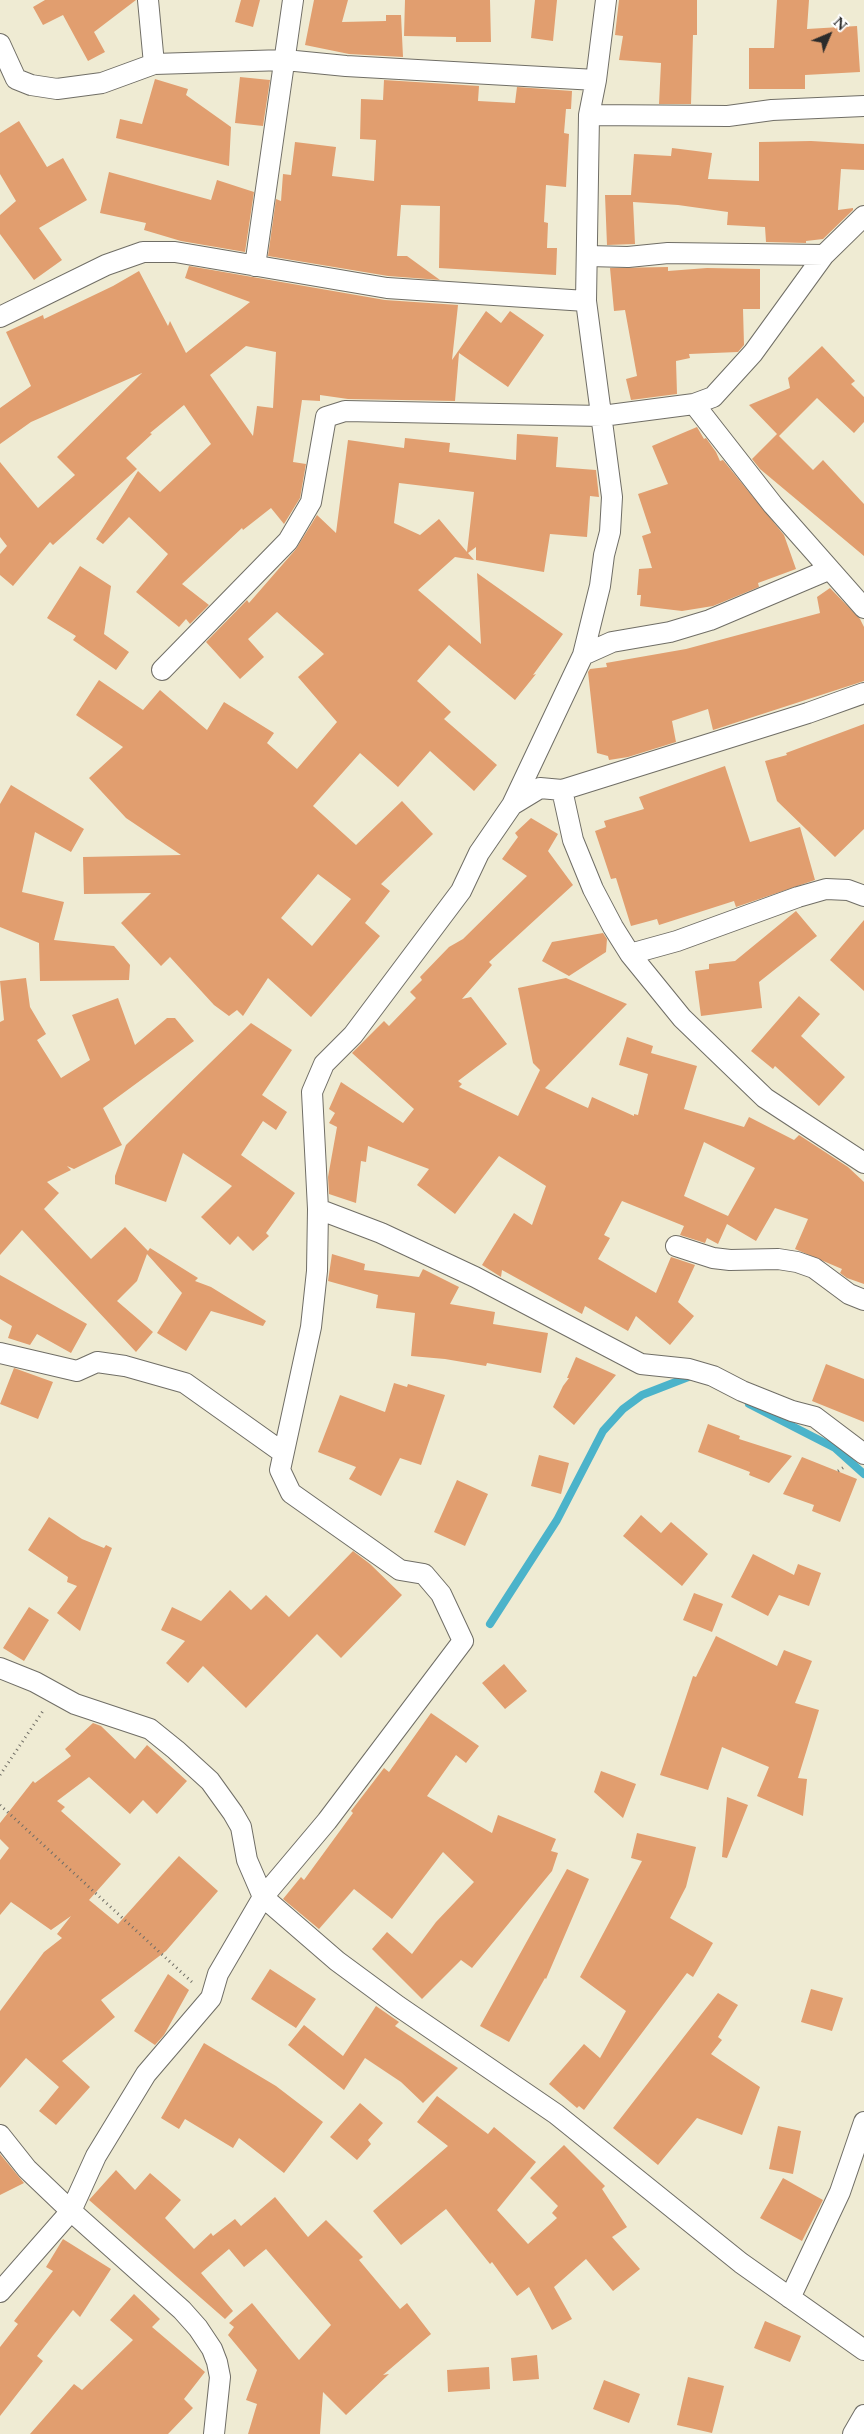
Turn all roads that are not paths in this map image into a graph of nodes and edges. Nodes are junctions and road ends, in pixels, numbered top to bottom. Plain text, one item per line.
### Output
1 (148, 0) edge
2 (294, 0) edge
3 (606, 0) edge
4 (0, 44) edge
5 (285, 60) junction
6 (154, 64) junction
7 (596, 80) junction
8 (864, 106) edge
9 (588, 115) junction
10 (864, 216) edge
11 (824, 255) junction
12 (588, 256) junction
13 (255, 266) junction
14 (586, 301) junction
15 (0, 317) edge
16 (694, 404) junction
17 (602, 416) junction
18 (828, 570) junction
19 (864, 608) edge
20 (583, 655) junction
21 (162, 670) dead end
22 (864, 693) edge
23 (562, 790) junction
24 (512, 805) junction
25 (864, 896) edge
26 (630, 954) junction
27 (864, 1163) edge
28 (318, 1209) junction
29 (676, 1246) dead end
30 (864, 1300) edge
31 (0, 1352) edge
32 (282, 1452) junction
33 (864, 1454) edge
34 (0, 1668) edge
35 (263, 1897) junction
36 (864, 2122) edge
37 (0, 2135) edge
38 (71, 2211) junction
39 (0, 2292) edge
40 (790, 2298) junction
41 (864, 2350) edge
42 (864, 2415) edge
43 (214, 2434) edge
44 (853, 2434) edge

1 - 6 street
2 - 5 street
3 - 7 street
4 - 6 street
5 - 6 street
5 - 7 street
5 - 13 street
7 - 9 street
8 - 9 street
9 - 12 street
10 - 11 street
11 - 12 street
11 - 16 street
12 - 14 street
13 - 14 street
13 - 15 street
14 - 17 street
16 - 17 street
16 - 18 street
17 - 20 street
17 - 21 street
18 - 19 street
18 - 20 street
20 - 24 street
22 - 23 street
23 - 24 street
23 - 26 street
24 - 28 street
25 - 26 street
26 - 27 street
28 - 32 street
28 - 33 street
29 - 30 street
31 - 32 street
32 - 35 street
34 - 35 street
35 - 38 street
35 - 40 street
36 - 40 street
37 - 38 street
38 - 39 street
38 - 43 street
40 - 41 street
42 - 44 street

